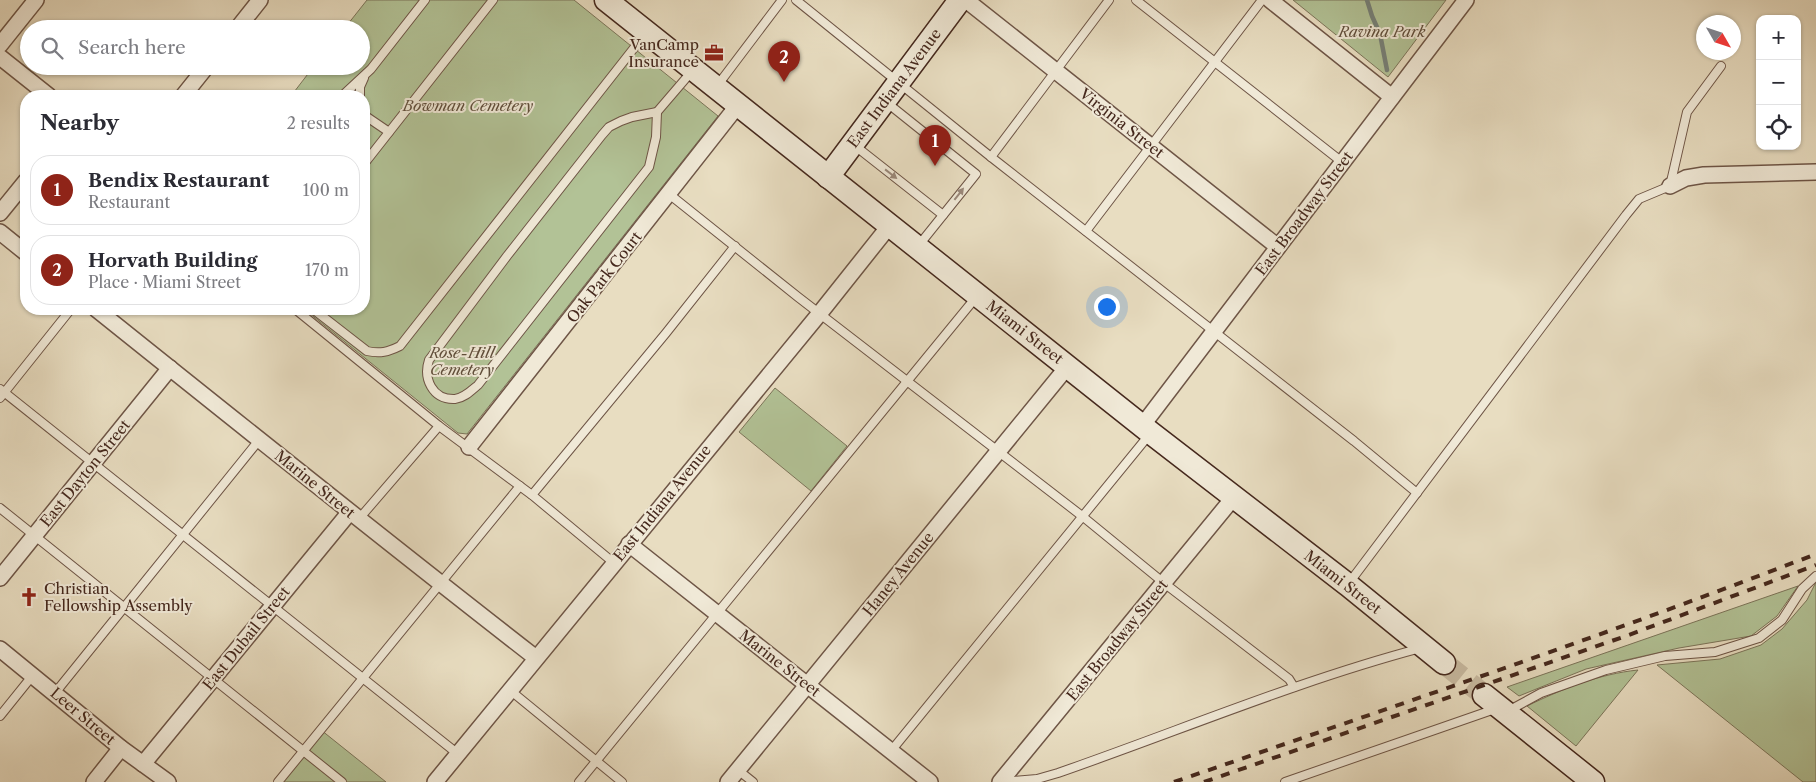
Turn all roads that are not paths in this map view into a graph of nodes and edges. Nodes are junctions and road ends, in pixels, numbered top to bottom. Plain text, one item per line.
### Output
1 (36, 0) edge
2 (260, 0) edge
3 (425, 0) edge
4 (493, 0) edge
5 (606, 0) edge
6 (782, 0) edge
7 (796, 0) edge
8 (1109, 0) edge
9 (1136, 0) edge
10 (1262, 0) edge
11 (1270, 0) edge
12 (1466, 0) edge
13 (957, 2) edge
14 (244, 20) edge
15 (646, 32) junction
16 (0, 44) edge
17 (0, 57) edge
18 (1214, 62) junction
19 (1721, 66) dead end
20 (370, 69) edge
21 (693, 70) junction
22 (1056, 71) junction
23 (20, 73) edge
24 (23, 75) edge
25 (200, 75) edge
26 (365, 75) edge
27 (366, 75) edge
28 (898, 82) junction
29 (716, 88) junction
30 (41, 90) edge
31 (188, 90) edge
32 (349, 90) edge
33 (360, 90) edge
34 (1392, 97) junction
35 (884, 101) junction
36 (738, 106) junction
37 (657, 112) junction
38 (370, 119) edge
39 (389, 132) junction
40 (853, 144) junction
41 (1151, 145) junction
42 (370, 156) edge
43 (991, 157) junction
44 (1342, 162) junction
45 (1816, 172) edge
46 (828, 177) junction
47 (1670, 186) junction
48 (20, 188) edge
49 (669, 194) junction
50 (0, 213) edge
51 (943, 215) junction
52 (890, 225) junction
53 (1086, 231) junction
54 (0, 232) edge
55 (735, 246) junction
56 (918, 246) junction
57 (1278, 247) junction
58 (20, 248) edge
59 (978, 294) junction
60 (820, 313) junction
61 (66, 315) edge
62 (104, 315) edge
63 (302, 315) edge
64 (321, 315) edge
65 (1214, 331) junction
66 (1068, 366) junction
67 (170, 368) junction
68 (908, 380) junction
69 (1, 394) edge
70 (439, 426) junction
71 (1146, 429) junction
72 (260, 439) junction
73 (469, 447) junction
74 (998, 451) junction
75 (93, 464) junction
76 (520, 486) junction
77 (1417, 493) junction
78 (532, 496) junction
79 (1234, 497) junction
80 (0, 508) edge
81 (354, 516) junction
82 (1082, 516) junction
83 (183, 535) junction
84 (34, 536) junction
85 (629, 544) junction
86 (614, 563) junction
87 (1816, 576) edge
88 (0, 578) edge
89 (1164, 583) junction
90 (440, 584) junction
91 (1348, 585) junction
92 (272, 606) junction
93 (124, 608) junction
94 (718, 614) junction
95 (1425, 647) junction
96 (0, 649) edge
97 (536, 658) junction
98 (1444, 663) tunnel mouth
99 (33, 675) junction
100 (213, 678) junction
101 (363, 678) junction
102 (808, 684) junction
103 (1294, 687) junction
104 (511, 691) junction
105 (55, 693) junction
106 (1497, 705) junction
107 (0, 716) edge
108 (121, 748) junction
109 (303, 751) junction
110 (891, 751) junction
111 (458, 754) junction
112 (596, 762) junction
113 (143, 764) junction
114 (738, 770) junction
115 (94, 782) edge
116 (168, 782) edge
117 (278, 782) edge
118 (342, 782) edge
119 (435, 782) edge
120 (579, 782) edge
121 (622, 782) edge
122 (728, 782) edge
123 (753, 782) edge
124 (930, 782) edge
125 (1000, 782) edge
126 (1285, 782) edge
127 (1593, 782) edge

1 - 16 street
2 - 14 street
3 - 20 lane
4 - 39 lane
5 - 15 street, Miami Street
6 - 29 lane
7 - 28 lane
8 - 22 lane
9 - 18 lane
10 - 18 lane
11 - 34 street
12 - 34 street, East Broadway Street
13 - 22 street, Virginia Street
13 - 28 street, East Indiana Avenue
15 - 21 street, Miami Street
15 - 64 lane
17 - 23 street
18 - 41 lane
18 - 44 lane
19 - 47 lane
21 - 29 street, Miami Street
21 - 37 lane
22 - 41 street, Virginia Street
22 - 43 lane
24 - 30 street
25 - 31 street
26 - 32 lane
27 - 33 lane
28 - 35 street, East Indiana Avenue
28 - 43 lane
29 - 36 street, Miami Street
34 - 44 street, East Broadway Street
35 - 40 street, East Indiana Avenue
51 -> 35 lane
36 - 46 street, Miami Street
36 - 49 street, Oak Park Court
37 - 37 lane
38 - 39 lane
39 - 42 lane
40 - 46 street, East Indiana Avenue
40 -> 51 lane
41 - 53 lane
41 - 57 street, Virginia Street
43 - 53 lane
44 - 57 street, East Broadway Street
45 - 47 street
46 - 52 street, Miami Street
47 - 77 lane
48 - 50 street
49 - 55 lane
49 - 73 street, Oak Park Court
51 - 56 lane
52 - 56 street, Miami Street
52 - 60 street, East Indiana Avenue
53 - 65 lane
54 - 58 street
55 - 60 lane
55 - 78 lane
56 - 59 street, Miami Street
57 - 65 street, East Broadway Street
59 - 66 street, Miami Street
59 - 68 lane
60 - 68 lane
60 - 85 street, East Indiana Avenue
61 - 69 lane
62 - 67 street, Marine Street
63 - 70 lane
65 - 71 street, East Broadway Street
65 - 77 lane
66 - 71 street, Miami Street
66 - 74 street, Haney Avenue
67 - 72 street, Marine Street
67 - 75 street, East Dayton Street
68 - 74 lane
68 - 94 lane
69 - 75 lane
70 - 73 lane
70 - 81 lane
71 - 79 street, Miami Street
71 - 82 lane
72 - 81 street, Marine Street
72 - 83 lane
73 - 76 lane
74 - 82 lane
74 - 102 street, Haney Avenue
75 - 83 lane
75 - 84 street, East Dayton Street
76 - 78 lane
76 - 90 lane
77 - 91 lane
78 - 86 lane
79 - 89 street, East Broadway Street
79 - 91 street, Miami Street
80 - 84 lane
81 - 90 street, Marine Street
81 - 92 street, East Dubail Street
82 - 89 lane
82 - 110 lane
83 - 92 lane
83 - 93 lane
84 - 88 street, East Dayton Street
84 - 93 lane
85 - 86 street, East Indiana Avenue
85 - 94 street, Marine Street
86 - 97 street, East Indiana Avenue
87 - 106 lane
89 - 103 lane
89 - 125 street, East Broadway Street
90 - 97 street, Marine Street
90 - 101 lane
91 - 95 street, Miami Street
92 - 100 street, East Dubail Street
92 - 101 lane
93 - 100 lane
93 - 105 lane
94 - 102 street, Marine Street
94 - 112 lane
95 - 98 street, Miami Street
95 - 103 lane
96 - 99 street, Leer Street
97 - 104 street, East Indiana Avenue
99 - 105 street, Leer Street
99 - 107 lane
100 - 109 lane
100 - 113 street, East Dubail Street
101 - 109 lane
101 - 111 lane
102 - 110 street, Marine Street
102 - 114 street, Haney Avenue
103 - 125 lane
104 - 111 street, East Indiana Avenue
104 - 112 lane
105 - 108 street, Leer Street
106 - 126 lane
106 - 127 street
108 - 113 street, Leer Street
108 - 115 street
109 - 117 lane
109 - 118 lane
110 - 124 street, Marine Street
111 - 119 street, East Indiana Avenue
112 - 120 lane
112 - 121 lane
113 - 116 street, Leer Street
114 - 122 street, Haney Avenue
114 - 123 lane

